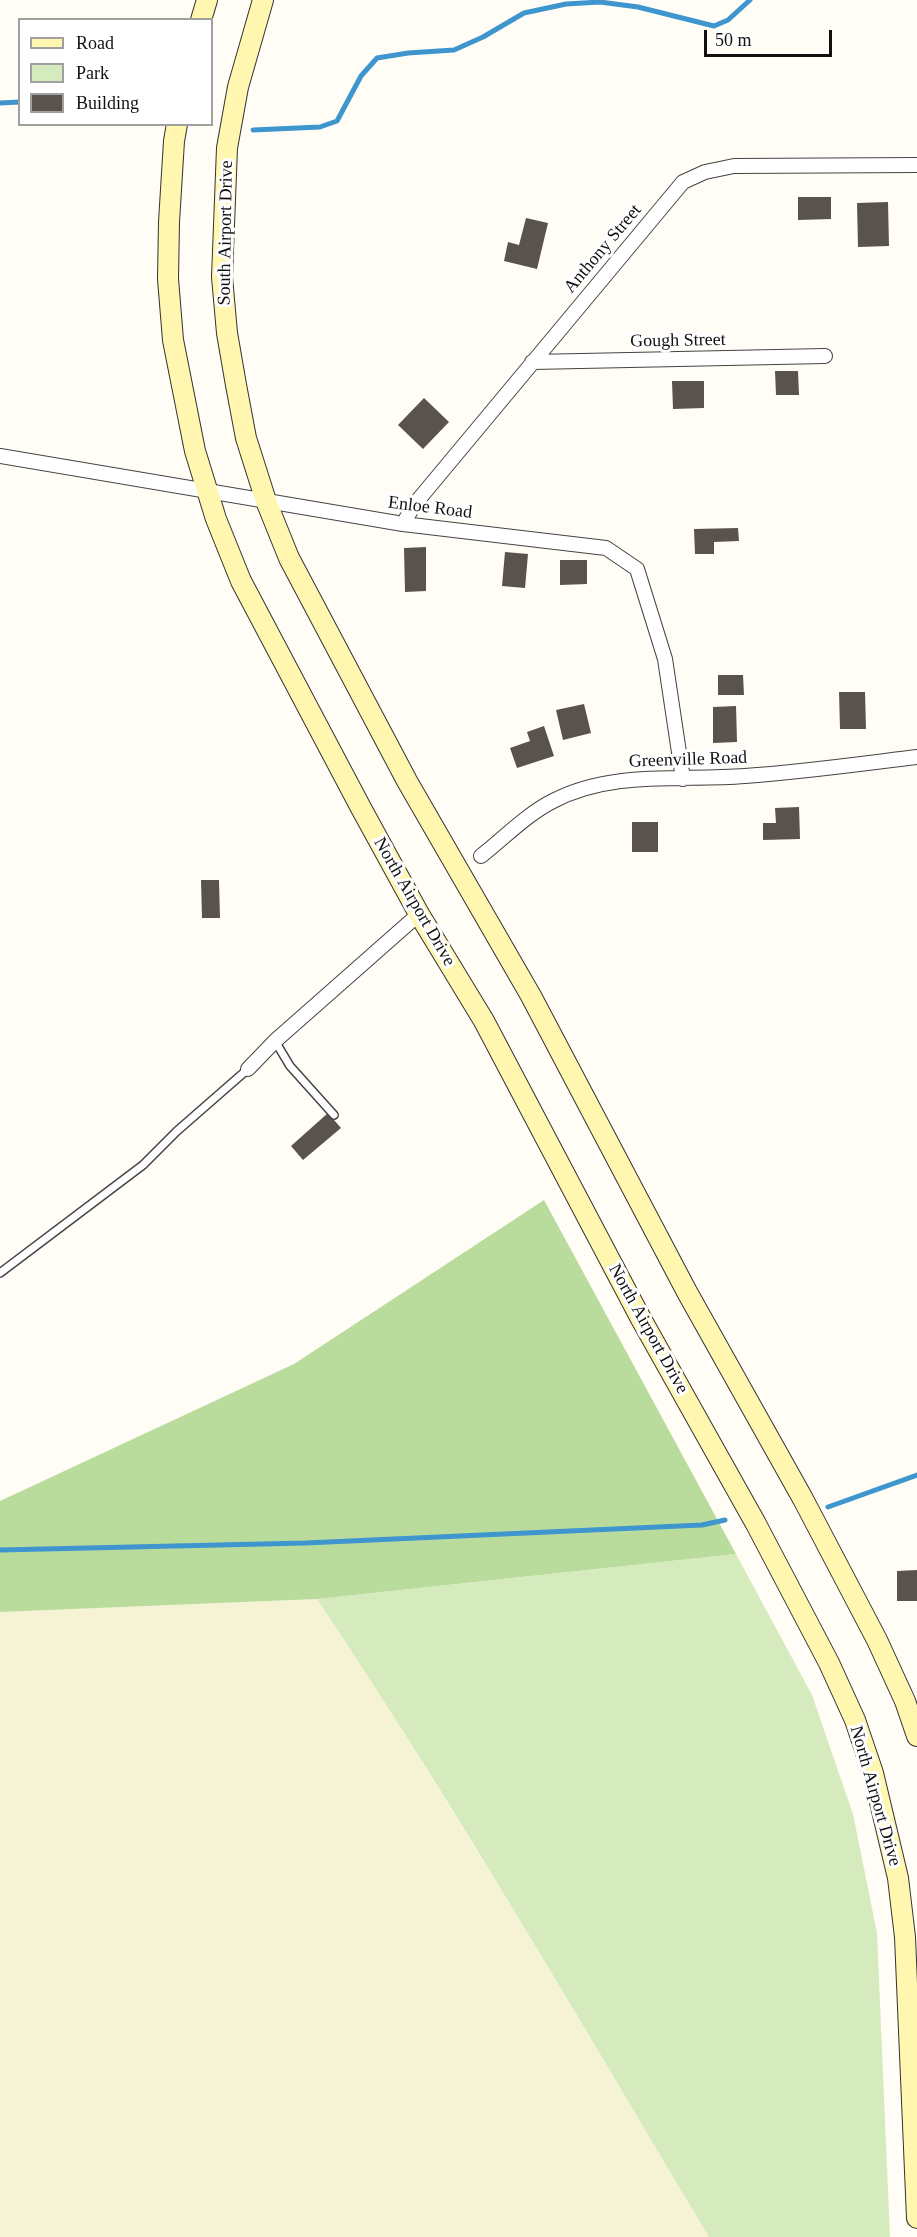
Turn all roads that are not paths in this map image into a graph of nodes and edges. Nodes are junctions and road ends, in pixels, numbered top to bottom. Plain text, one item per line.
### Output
1 (207, 0) edge
2 (263, 0) edge
3 (202, 18) edge
4 (177, 126) edge
5 (917, 165) edge
6 (825, 356) dead end
7 (532, 362) junction
8 (0, 456) edge
9 (207, 491) junction
10 (266, 501) junction
11 (403, 524) junction
12 (917, 757) edge
13 (683, 779) junction
14 (481, 856) dead end
15 (419, 914) junction
16 (275, 1041) junction
17 (248, 1069) joint
18 (334, 1115) dead end
19 (0, 1273) edge
20 (917, 1736) edge
21 (917, 2218) edge

1 - 3 main road
2 - 10 main road, South Airport Drive
4 - 9 main road
5 - 7 street, Anthony Street
6 - 7 street, Gough Street
7 - 11 street, Anthony Street
8 - 9 street, Enloe Road
9 - 10 street, Enloe Road
9 - 15 main road, North Airport Drive
10 - 11 street, Enloe Road
10 - 20 main road
11 - 13 street, Enloe Road
12 - 13 street, Greenville Road
13 - 14 street, Greenville Road
15 - 16 street
15 - 21 main road, North Airport Drive
16 - 17 street
16 - 18 lane
17 - 19 lane

